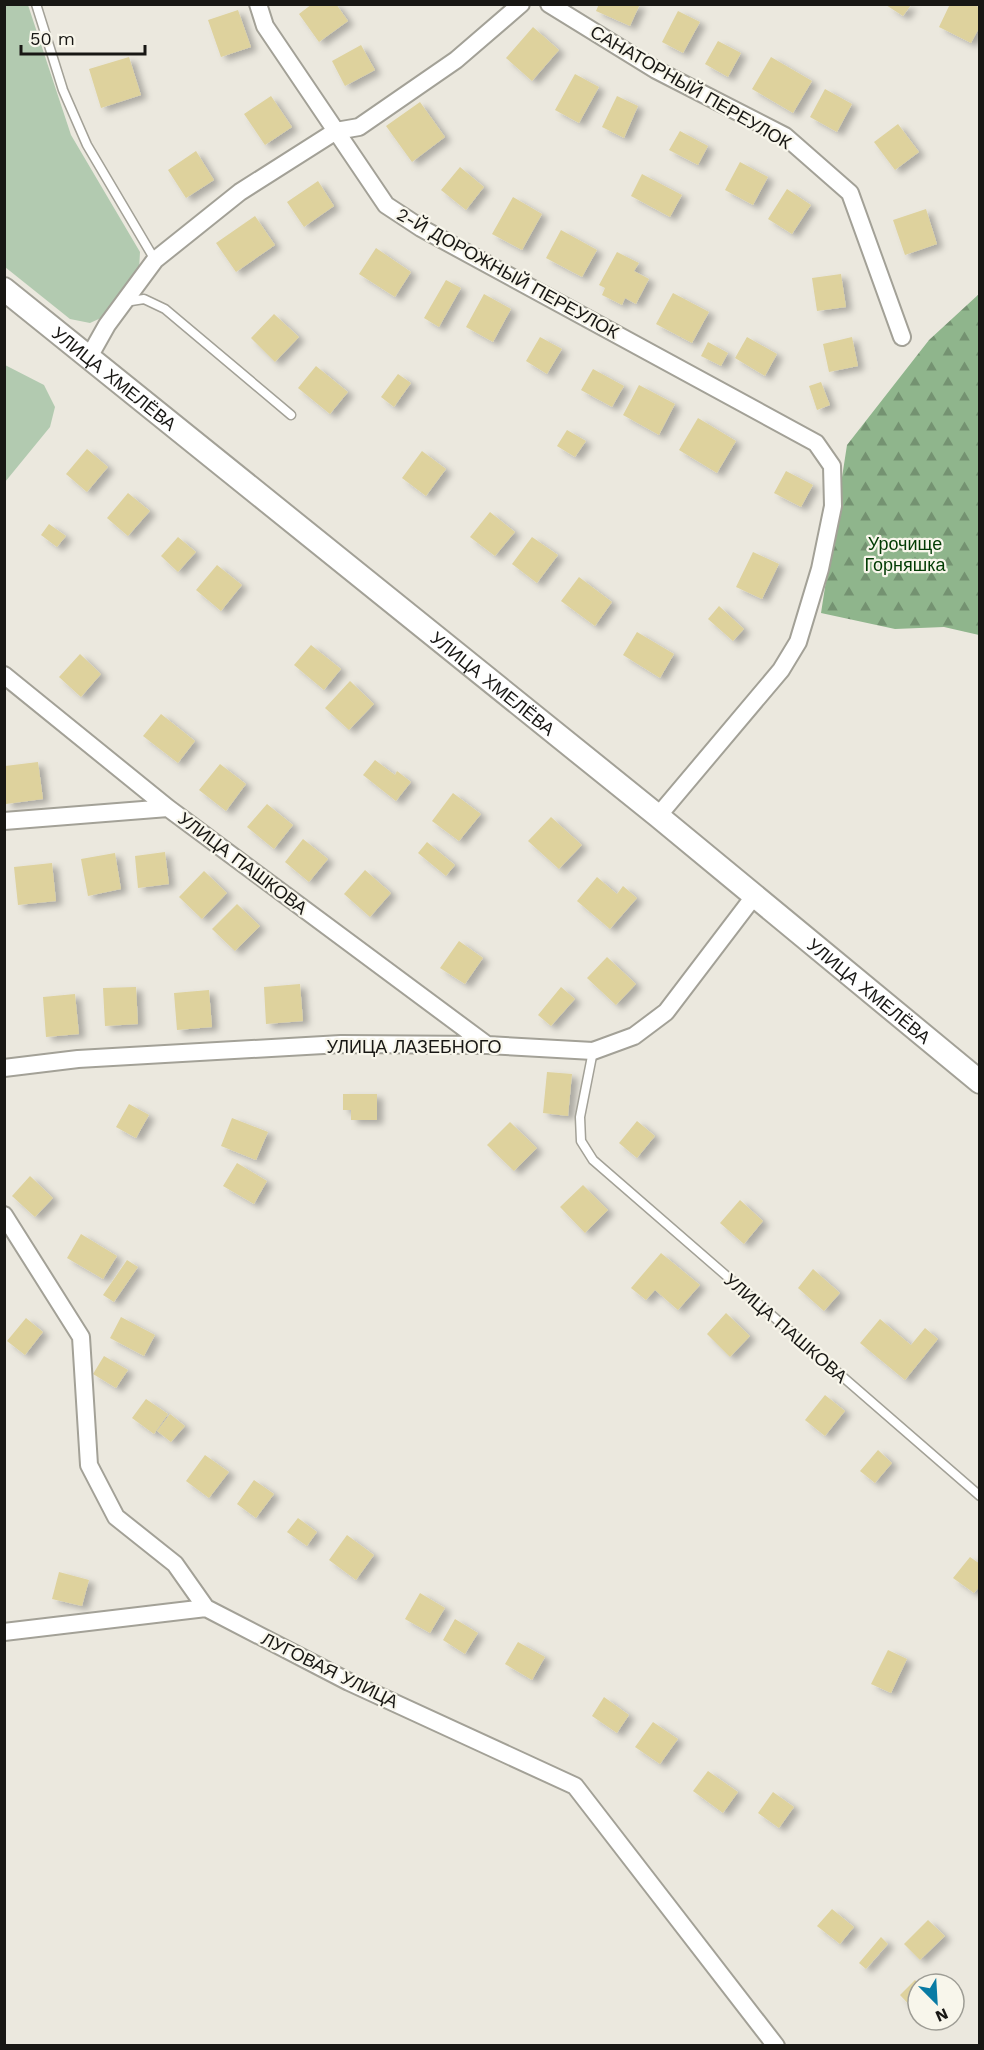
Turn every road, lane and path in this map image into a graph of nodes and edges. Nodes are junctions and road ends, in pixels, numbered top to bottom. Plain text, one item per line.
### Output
1 (36, 4) edge
2 (258, 4) edge
3 (521, 4) edge
4 (549, 4) edge
5 (336, 131) junction
6 (155, 260) junction
7 (4, 289) edge
8 (124, 302) junction
9 (902, 337) dead end
10 (89, 357) junction
11 (291, 415) dead end
12 (4, 675) edge
13 (168, 808) junction
14 (658, 816) junction
15 (4, 820) edge
16 (755, 895) junction
17 (487, 1045) junction
18 (593, 1051) junction
19 (980, 1064) edge
20 (4, 1068) edge
21 (980, 1082) edge
22 (4, 1215) edge
23 (980, 1496) edge
24 (206, 1608) junction
25 (4, 1632) edge
26 (776, 2046) edge

1 - 6 lane
2 - 5 street, 2-Й ДОРОЖНЫЙ ПЕРЕУЛОК
3 - 5 street
4 - 9 street, САНАТОРНЫЙ ПЕРЕУЛОК
5 - 6 street
5 - 14 street, 2-Й ДОРОЖНЫЙ ПЕРЕУЛОК
6 - 8 street
7 - 10 main road, УЛИЦА ХМЕЛЁВА
8 - 10 street
8 - 11 lane
10 - 14 main road, УЛИЦА ХМЕЛЁВА
12 - 13 street, УЛИЦА ПАШКОВА
13 - 15 street
13 - 17 street, УЛИЦА ПАШКОВА
14 - 16 main road, УЛИЦА ХМЕЛЁВА
16 - 18 street, УЛИЦА ЛАЗЕБНОГО
16 - 19 main road
16 - 21 main road, УЛИЦА ХМЕЛЁВА
17 - 18 street, УЛИЦА ЛАЗЕБНОГО
17 - 20 street, УЛИЦА ЛАЗЕБНОГО
18 - 23 lane, УЛИЦА ПАШКОВА
22 - 24 street, ЛУГОВАЯ УЛИЦА
24 - 25 street
24 - 26 street, ЛУГОВАЯ УЛИЦА

